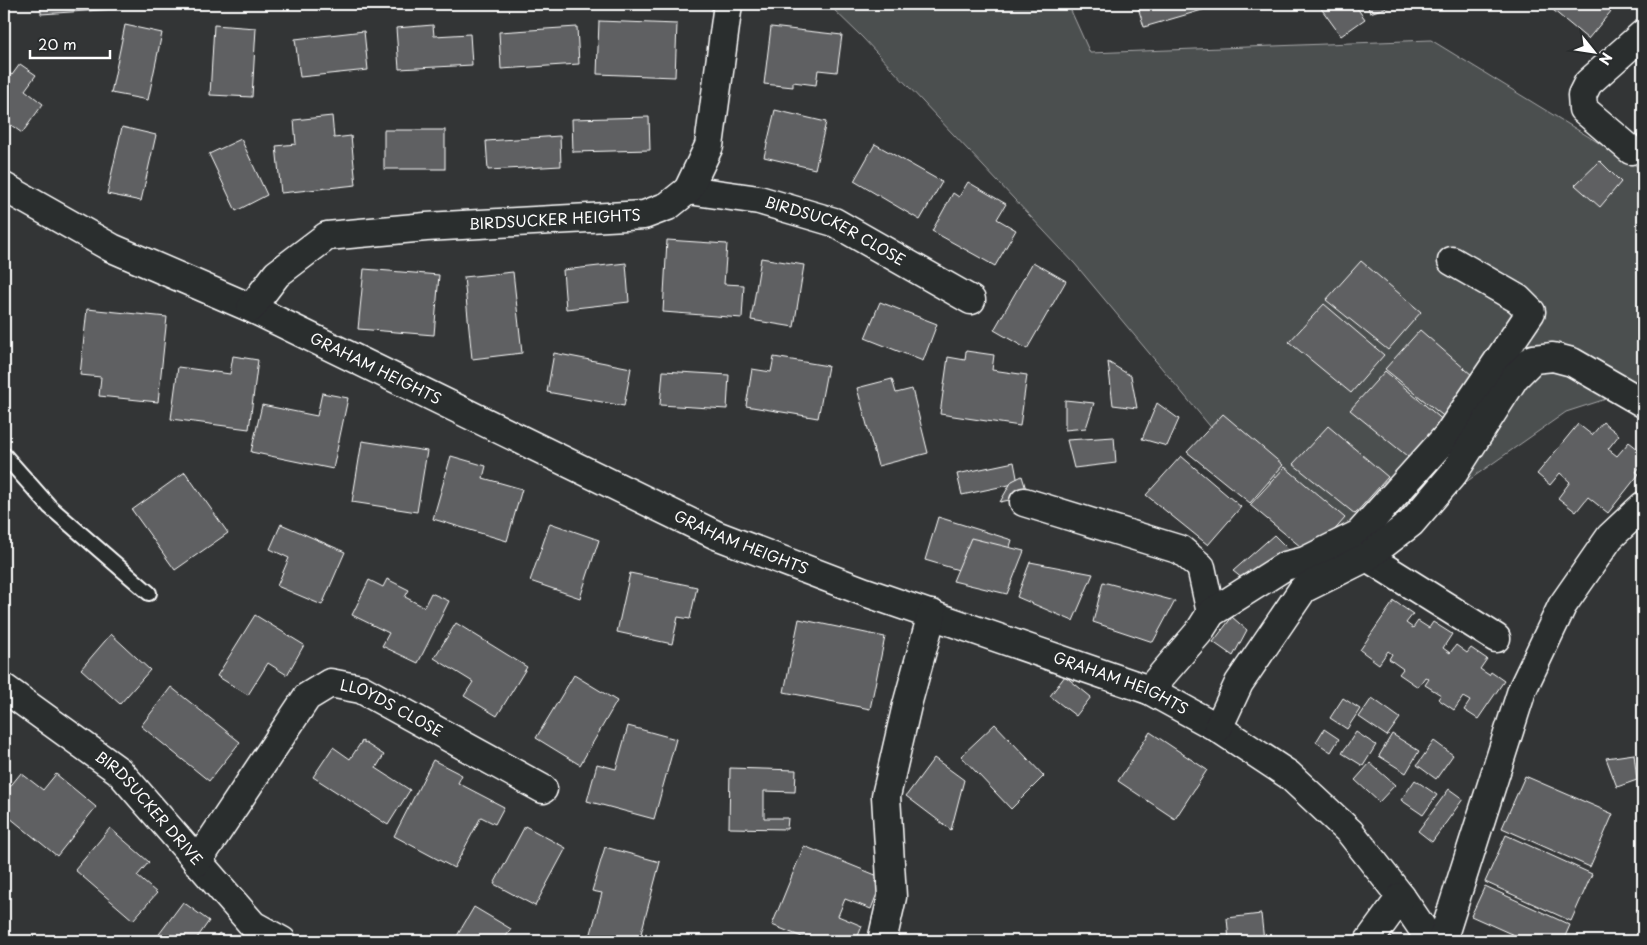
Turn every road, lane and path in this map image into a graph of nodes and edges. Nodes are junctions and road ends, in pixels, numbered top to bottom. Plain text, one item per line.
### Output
1 (728, 4) edge
2 (1643, 34) edge
3 (1631, 150) dead end
4 (4, 187) edge
5 (688, 190) junction
6 (1452, 261) dead end
7 (971, 300) dead end
8 (251, 308) junction
9 (1643, 403) edge
10 (4, 455) edge
11 (1024, 502) dead end
12 (1643, 506) edge
13 (1367, 557) junction
14 (149, 593) dead end
15 (1211, 613) junction
16 (932, 614) junction
17 (1496, 638) dead end
18 (4, 688) edge
19 (1149, 690) junction
20 (1218, 728) junction
21 (543, 790) dead end
22 (197, 862) junction
23 (1401, 897) junction
24 (282, 941) edge
25 (882, 941) edge
26 (1369, 941) edge
27 (1431, 941) edge
28 (1442, 941) edge

1 - 5 street, BIRDSUCKER HEIGHTS
2 - 3 street
4 - 8 street, GRAHAM HEIGHTS
5 - 7 street, BIRDSUCKER CLOSE
5 - 8 street, BIRDSUCKER HEIGHTS
6 - 15 street
8 - 16 street, GRAHAM HEIGHTS
9 - 13 street
10 - 14 lane
11 - 15 street
12 - 28 street
13 - 17 street
13 - 20 street
15 - 19 street
16 - 19 street, GRAHAM HEIGHTS
16 - 25 street
18 - 22 street, BIRDSUCKER DRIVE
19 - 20 street, GRAHAM HEIGHTS
20 - 23 street, GRAHAM HEIGHTS
21 - 22 street, LLOYDS CLOSE
22 - 24 street, BIRDSUCKER DRIVE
23 - 26 street
23 - 27 street, GRAHAM HEIGHTS

